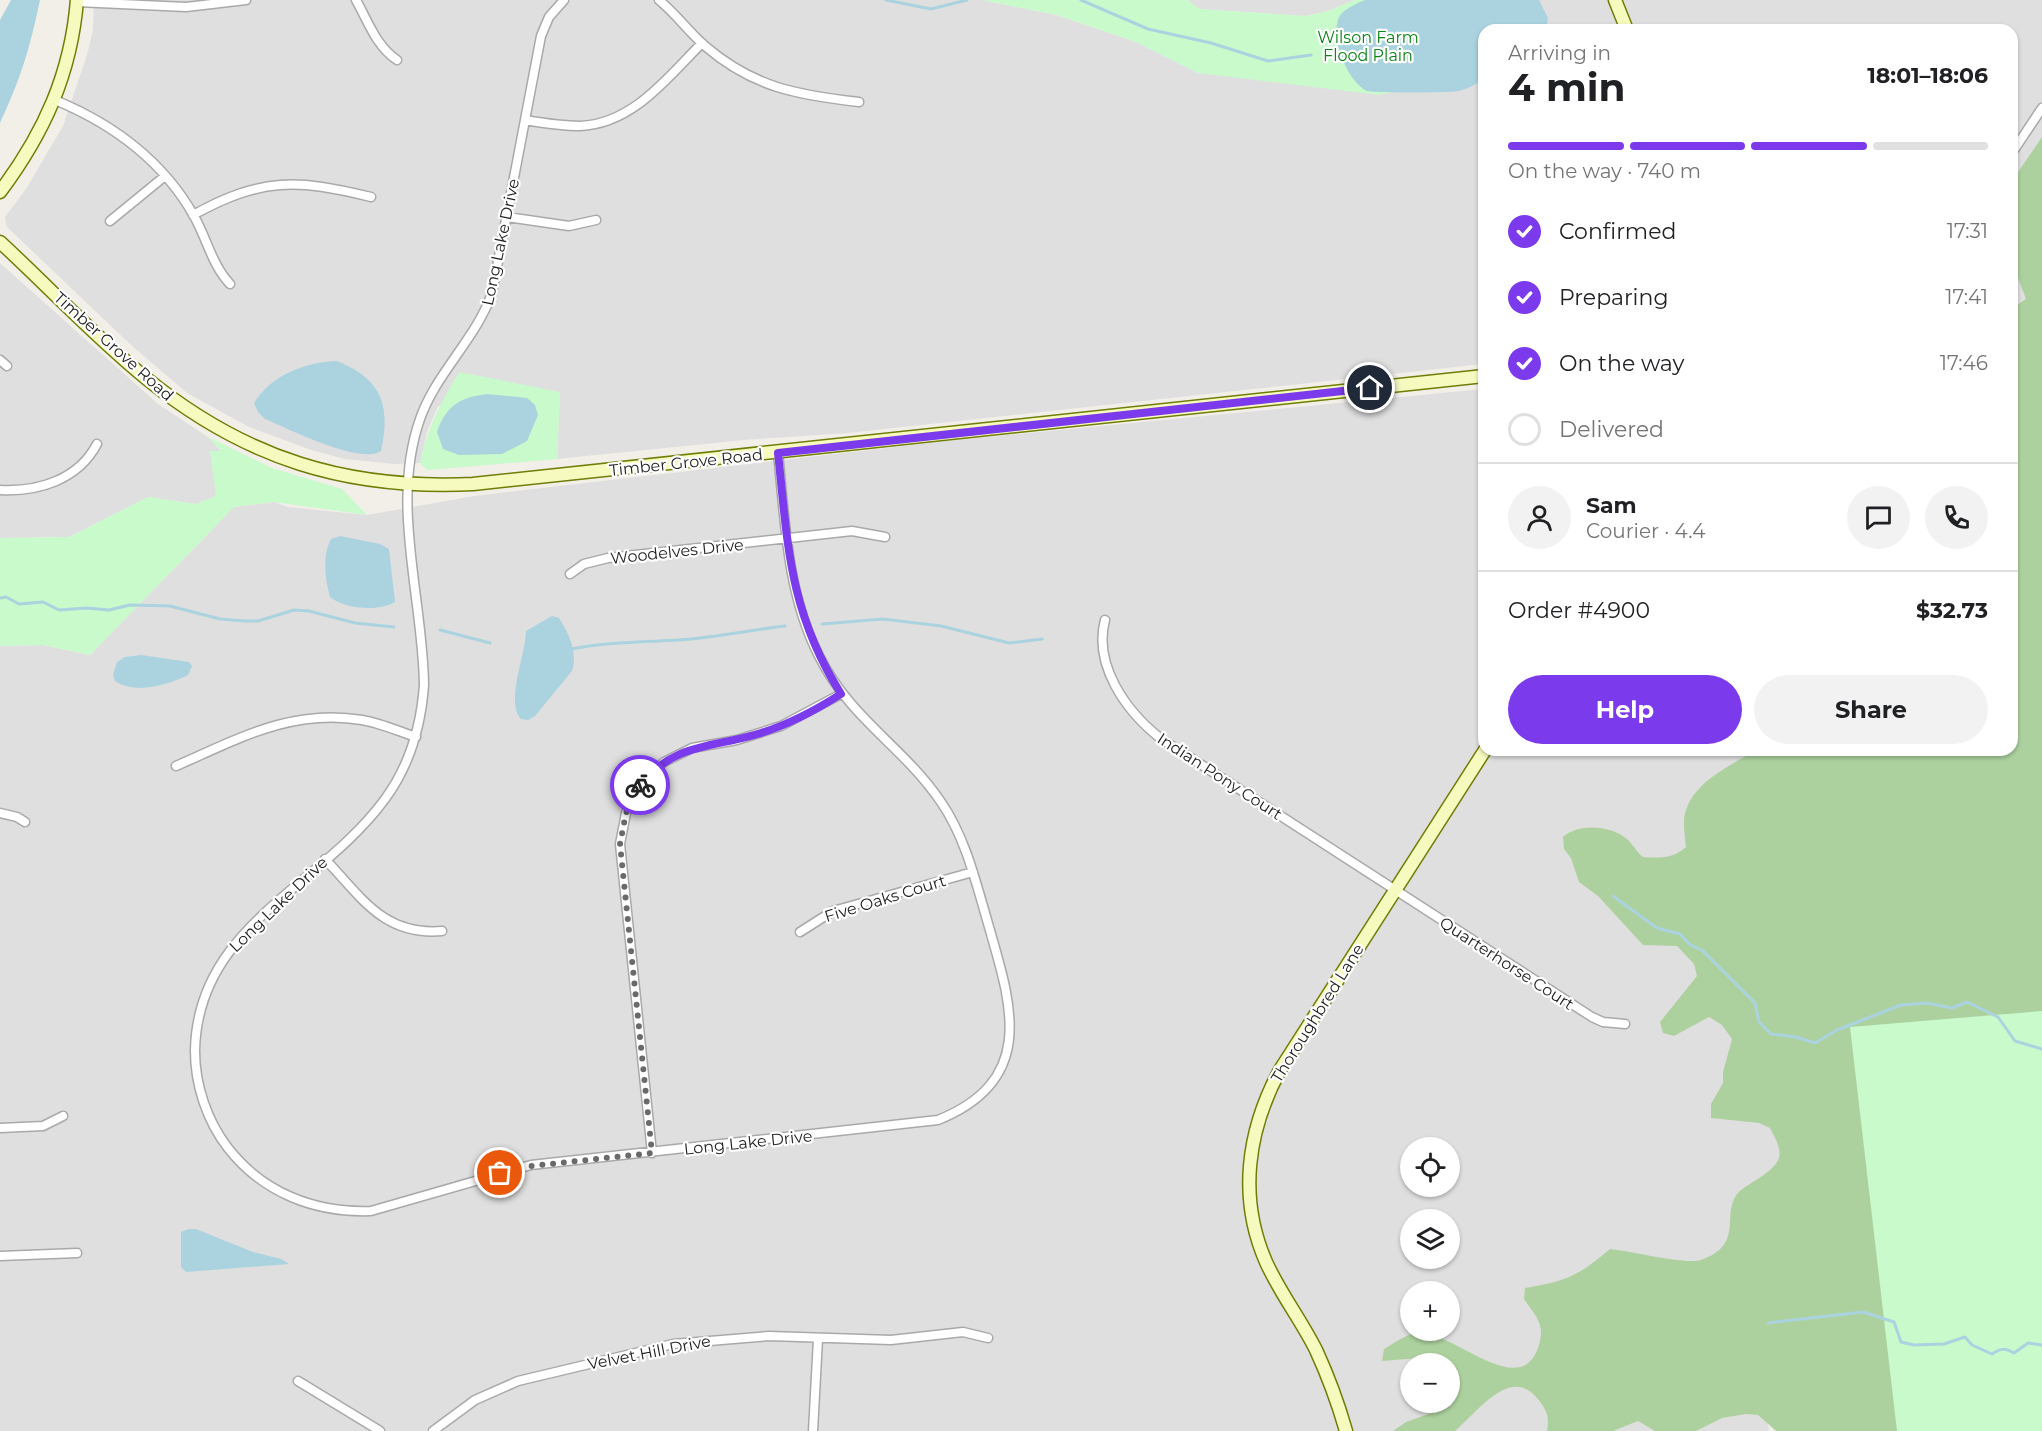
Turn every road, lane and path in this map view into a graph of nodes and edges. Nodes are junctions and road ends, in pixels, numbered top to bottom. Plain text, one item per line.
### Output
1 (246, 0) edge
2 (356, 0) edge
3 (564, 0) edge
4 (659, 0) edge
5 (1615, 0) edge
6 (77, 1) edge
7 (1625, 24) edge
8 (702, 43) junction
9 (397, 60) dead end
10 (55, 100) junction
11 (860, 102) dead end
12 (2042, 108) edge
13 (525, 120) junction
14 (2018, 144) edge
15 (165, 176) junction
16 (0, 192) edge
17 (371, 197) dead end
18 (193, 215) junction
19 (507, 217) junction
20 (596, 220) dead end
21 (110, 221) dead end
22 (0, 242) edge
23 (230, 284) dead end
24 (1478, 377) edge
25 (97, 444) dead end
26 (778, 453) junction
27 (409, 485) junction
28 (0, 490) edge
29 (885, 537) dead end
30 (788, 539) junction
31 (570, 574) dead end
32 (1105, 620) dead end
33 (841, 694) junction
34 (416, 736) junction
35 (1481, 756) edge
36 (176, 766) dead end
37 (0, 813) edge
38 (25, 822) dead end
39 (325, 859) junction
40 (973, 872) junction
41 (1395, 890) junction
42 (442, 931) dead end
43 (800, 932) dead end
44 (1624, 1024) dead end
45 (63, 1116) dead end
46 (0, 1128) edge
47 (652, 1153) junction
48 (77, 1253) dead end
49 (0, 1256) edge
50 (988, 1338) dead end
51 (818, 1339) junction
52 (298, 1381) dead end
53 (380, 1431) edge
54 (433, 1431) edge
55 (813, 1431) edge
56 (1346, 1431) edge

1 - 6 street
2 - 9 street
3 - 13 street, Long Lake Drive
4 - 8 street
5 - 7 street
6 - 10 street
8 - 11 street
8 - 13 street
10 - 15 street
10 - 16 street
12 - 14 street
13 - 19 street, Long Lake Drive
15 - 18 street
15 - 21 street
17 - 18 street
18 - 23 street
19 - 20 street
19 - 27 street, Long Lake Drive
22 - 27 street, Timber Grove Road
24 - 26 street, Timber Grove Road
25 - 28 street
26 - 27 street, Timber Grove Road
26 - 30 street, Long Lake Drive
27 - 34 street, Long Lake Drive
29 - 30 street, Woodelves Drive
30 - 31 street, Woodelves Drive
30 - 33 street, Long Lake Drive
32 - 41 street, Indian Pony Court
33 - 40 street, Long Lake Drive
33 - 47 street
34 - 36 street
34 - 39 street, Long Lake Drive
35 - 41 street, Thoroughbred Lane
37 - 38 street
39 - 42 street
39 - 47 street, Long Lake Drive
40 - 43 street, Five Oaks Court
40 - 47 street, Long Lake Drive
41 - 44 street, Quarterhorse Court
41 - 56 street, Thoroughbred Lane
45 - 46 street
48 - 49 street
50 - 51 street, Velvet Hill Drive
51 - 54 street, Velvet Hill Drive
51 - 55 street
52 - 53 street

